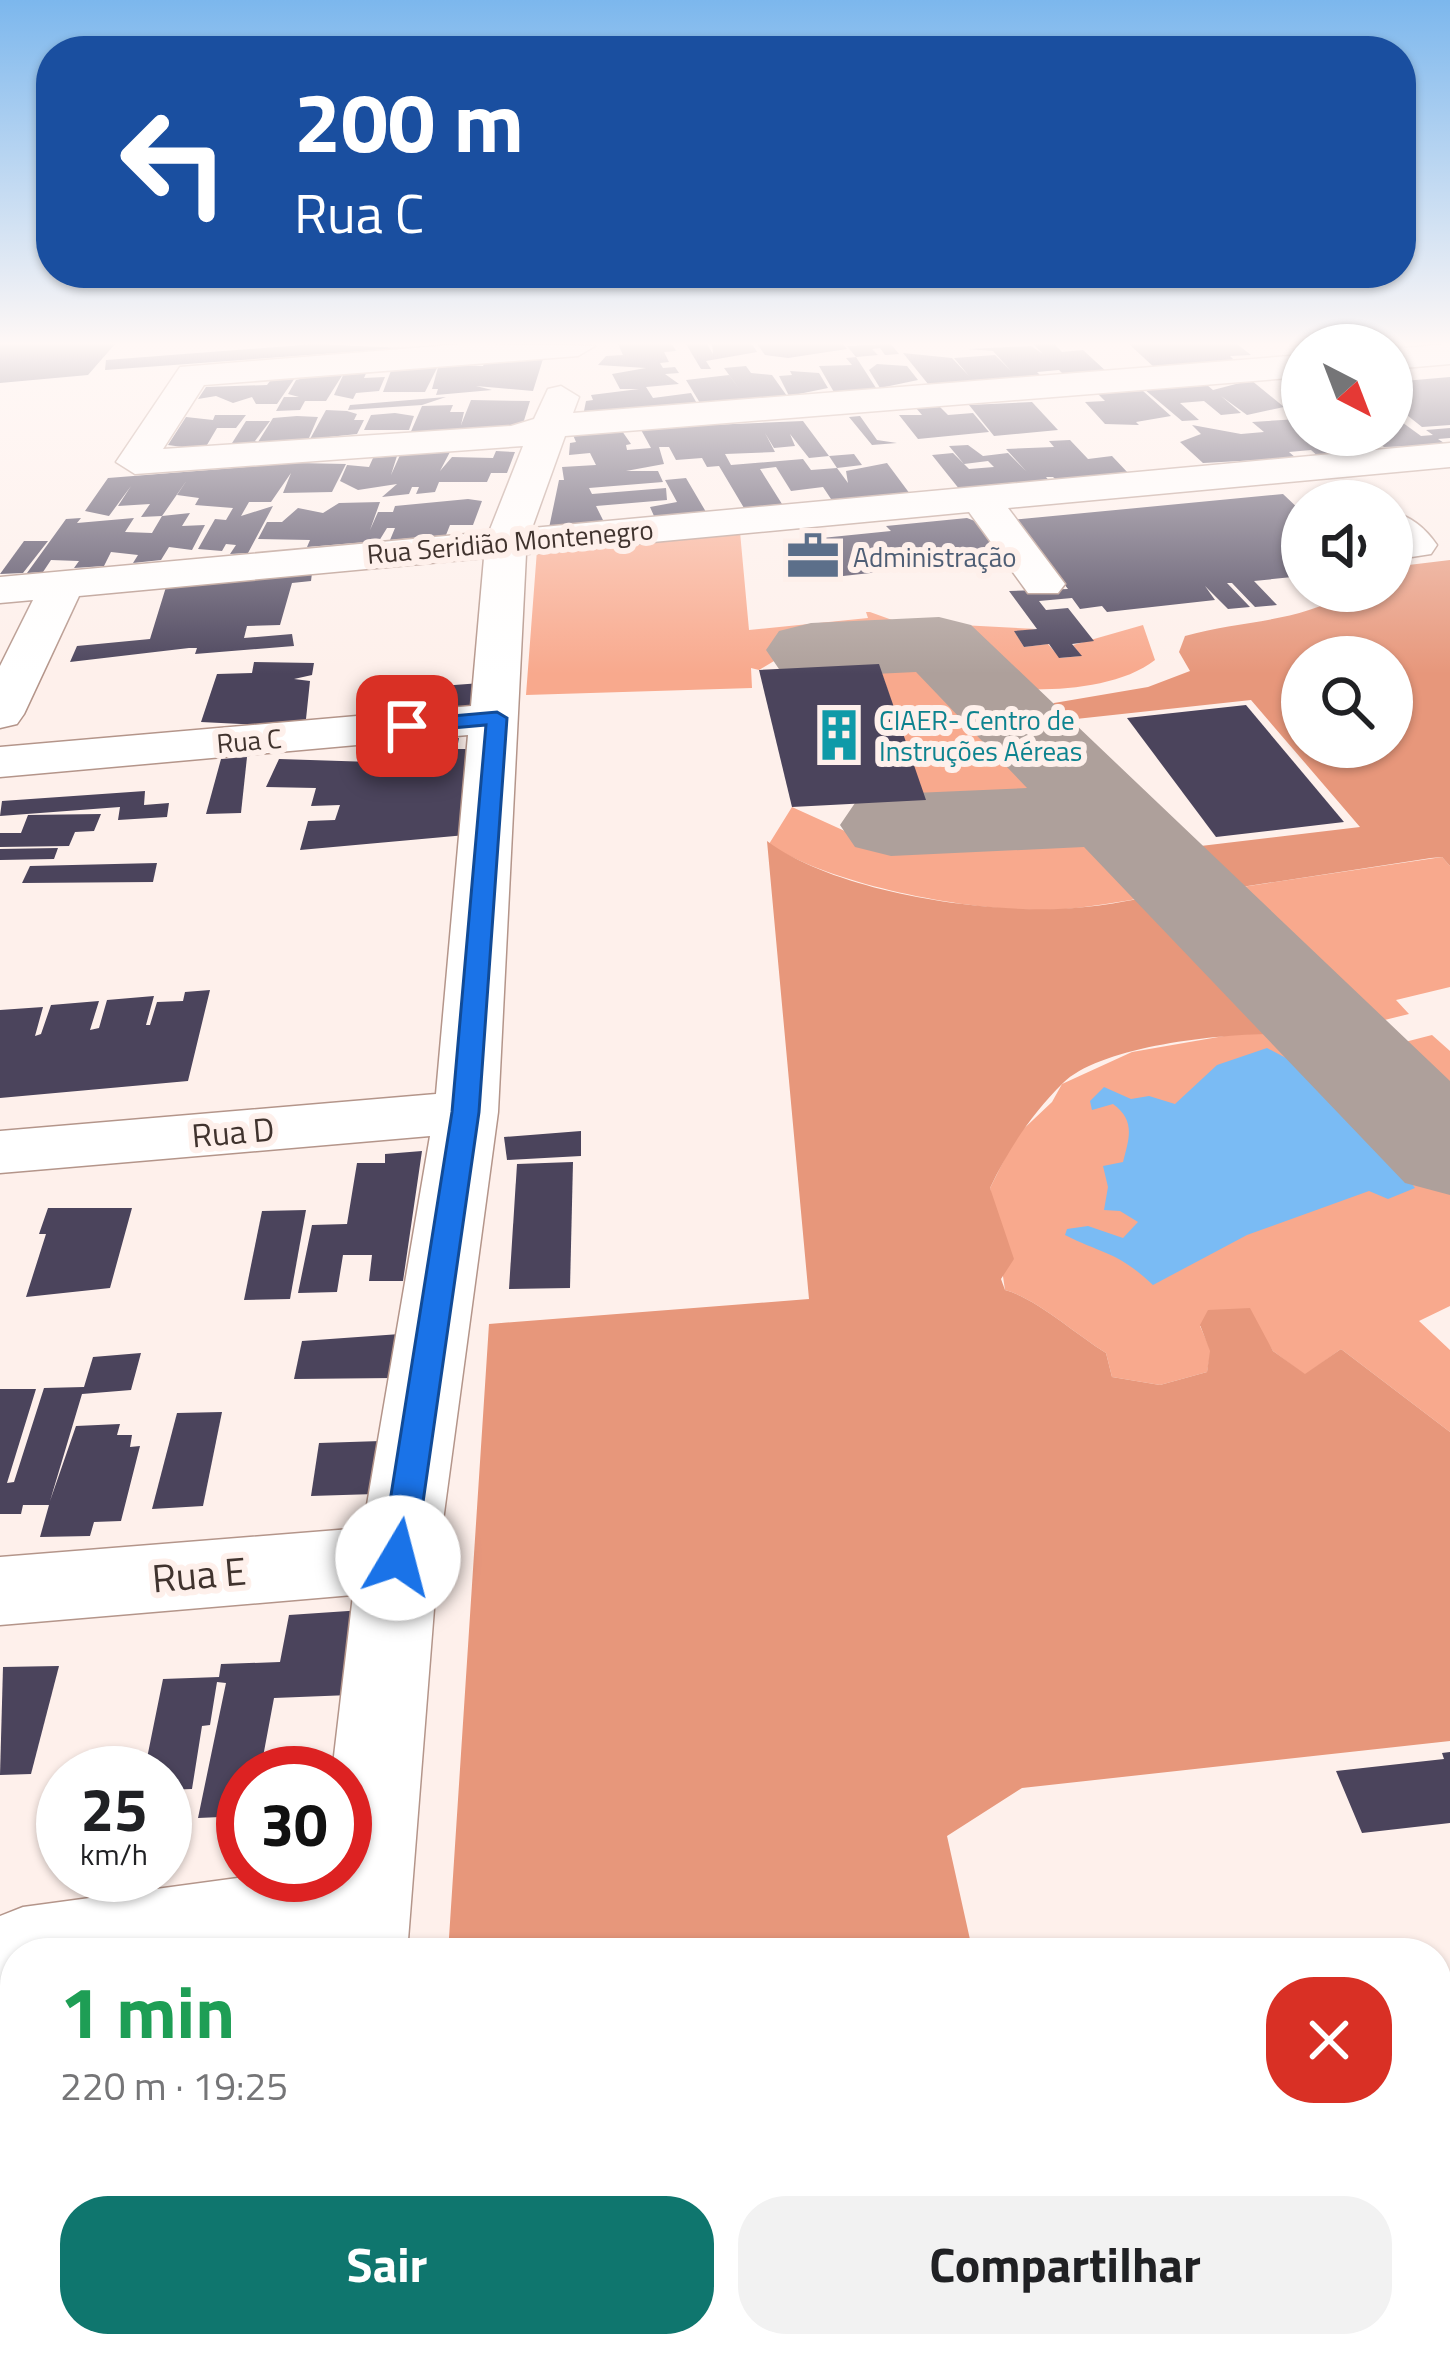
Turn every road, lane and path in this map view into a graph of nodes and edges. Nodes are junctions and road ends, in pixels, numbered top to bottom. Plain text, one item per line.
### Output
1 (139, 454) edge
2 (276, 454) edge
3 (540, 454) edge
4 (1450, 455) edge
5 (1324, 467) junction
6 (1339, 480) edge
7 (980, 499) junction
8 (506, 542) junction
9 (63, 584) junction
10 (1043, 584) dead end
11 (0, 590) edge
12 (0, 714) edge
13 (497, 718) junction
14 (0, 761) edge
15 (466, 1112) junction
16 (0, 1151) edge
17 (398, 1558) junction
18 (0, 1591) edge
19 (360, 1929) edge
20 (237, 1938) edge

1 - 2 street
3 - 8 street
4 - 5 street, Rua Seridião Montenegro
5 - 6 street
5 - 7 street, Rua Seridião Montenegro
7 - 8 street, Rua Seridião Montenegro
7 - 10 street
8 - 9 street, Rua Seridião Montenegro
8 - 13 street
9 - 11 street, Rua Seridião Montenegro
9 - 12 street
13 - 14 street, Rua C
13 - 15 street
15 - 16 street, Rua D
15 - 17 street
17 - 18 street, Rua E
17 - 19 street
19 - 20 street

